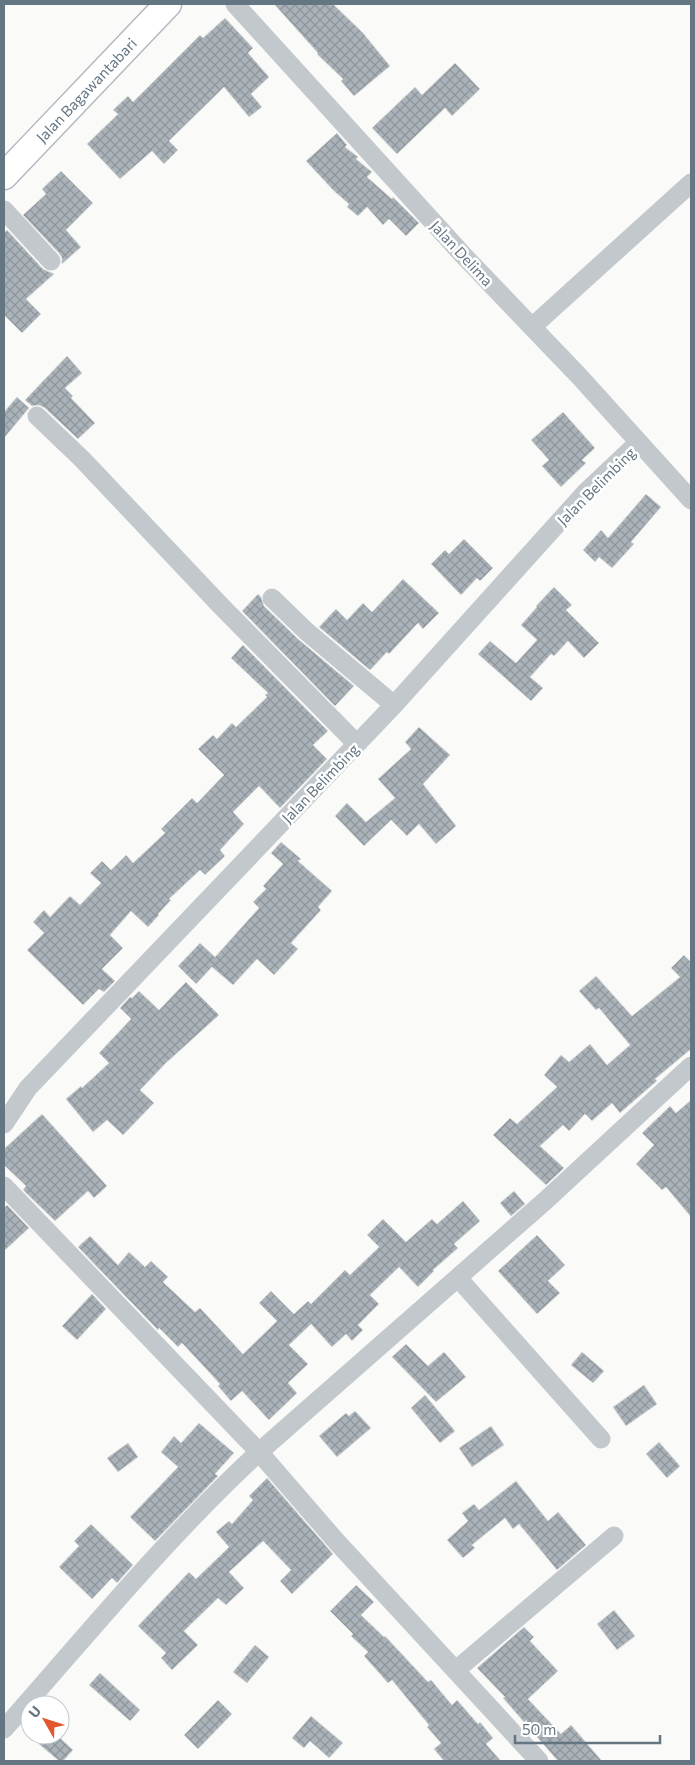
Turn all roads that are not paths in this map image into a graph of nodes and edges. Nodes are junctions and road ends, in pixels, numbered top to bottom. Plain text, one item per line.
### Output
1 (168, 4) edge
2 (235, 4) edge
3 (4, 176) edge
4 (691, 183) edge
5 (4, 210) edge
6 (50, 261) dead end
7 (532, 327) junction
8 (37, 416) dead end
9 (638, 443) junction
10 (691, 500) edge
11 (272, 598) dead end
12 (394, 706) junction
13 (357, 744) junction
14 (691, 1066) edge
15 (4, 1124) edge
16 (4, 1186) edge
17 (458, 1278) junction
18 (601, 1439) dead end
19 (259, 1452) junction
20 (614, 1536) dead end
21 (456, 1670) junction
22 (4, 1729) edge
23 (539, 1761) edge

1 - 3 street, Jalan Bagawantabari
2 - 7 street, Jalan Delima
4 - 7 street
5 - 6 street
7 - 9 street, Jalan Delima
8 - 13 street
9 - 10 street, Jalan Delima
9 - 12 street, Jalan Belimbing
11 - 12 street
12 - 13 street, Jalan Belimbing
13 - 15 street, Jalan Belimbing
14 - 17 street
16 - 19 street
17 - 18 street
17 - 19 street
19 - 21 street
19 - 22 street
20 - 21 street
21 - 23 street

